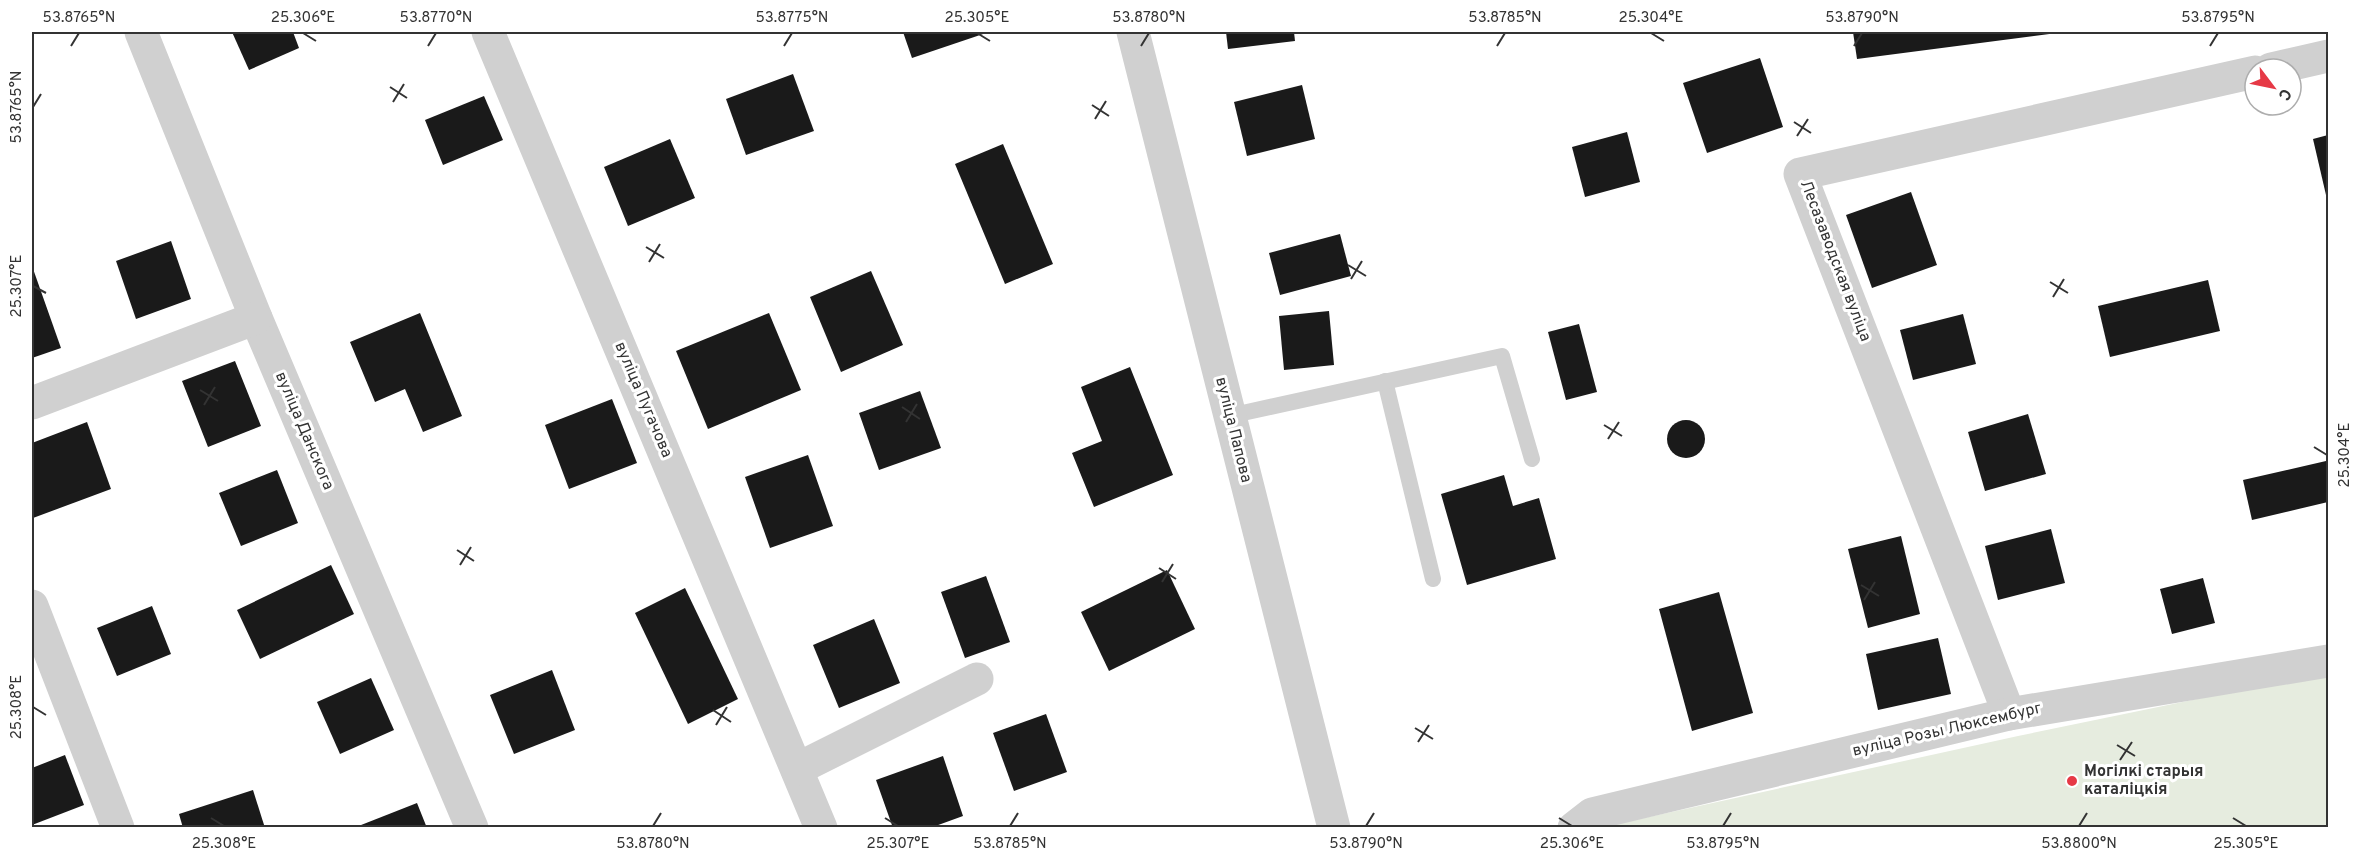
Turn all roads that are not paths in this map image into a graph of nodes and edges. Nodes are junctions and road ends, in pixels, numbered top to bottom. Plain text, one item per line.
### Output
1 (141, 32) edge
2 (488, 32) edge
3 (1132, 32) edge
4 (2328, 56) edge
5 (2303, 62) edge
6 (2243, 75) edge
7 (256, 318) junction
8 (1385, 381) junction
9 (32, 403) edge
10 (1229, 416) junction
11 (1532, 459) dead end
12 (1433, 579) dead end
13 (32, 606) edge
14 (2328, 661) edge
15 (977, 679) dead end
16 (2009, 714) junction
17 (797, 769) junction
18 (118, 828) edge
19 (472, 828) edge
20 (821, 828) edge
21 (1334, 828) edge
22 (1574, 828) edge

1 - 7 street, вуліца Данскога
2 - 17 street, вуліца Пугачова
3 - 10 street, вуліца Папова
4 - 5 street
6 - 16 street, Лесазаводская вуліца
7 - 9 street
7 - 19 street, вуліца Данскога
8 - 10 lane
8 - 11 lane
8 - 12 lane
10 - 21 street, вуліца Папова
13 - 18 street
14 - 16 street, вуліца Розы Люксембург
15 - 17 street
16 - 22 street, вуліца Розы Люксембург
17 - 20 street, вуліца Пугачова

